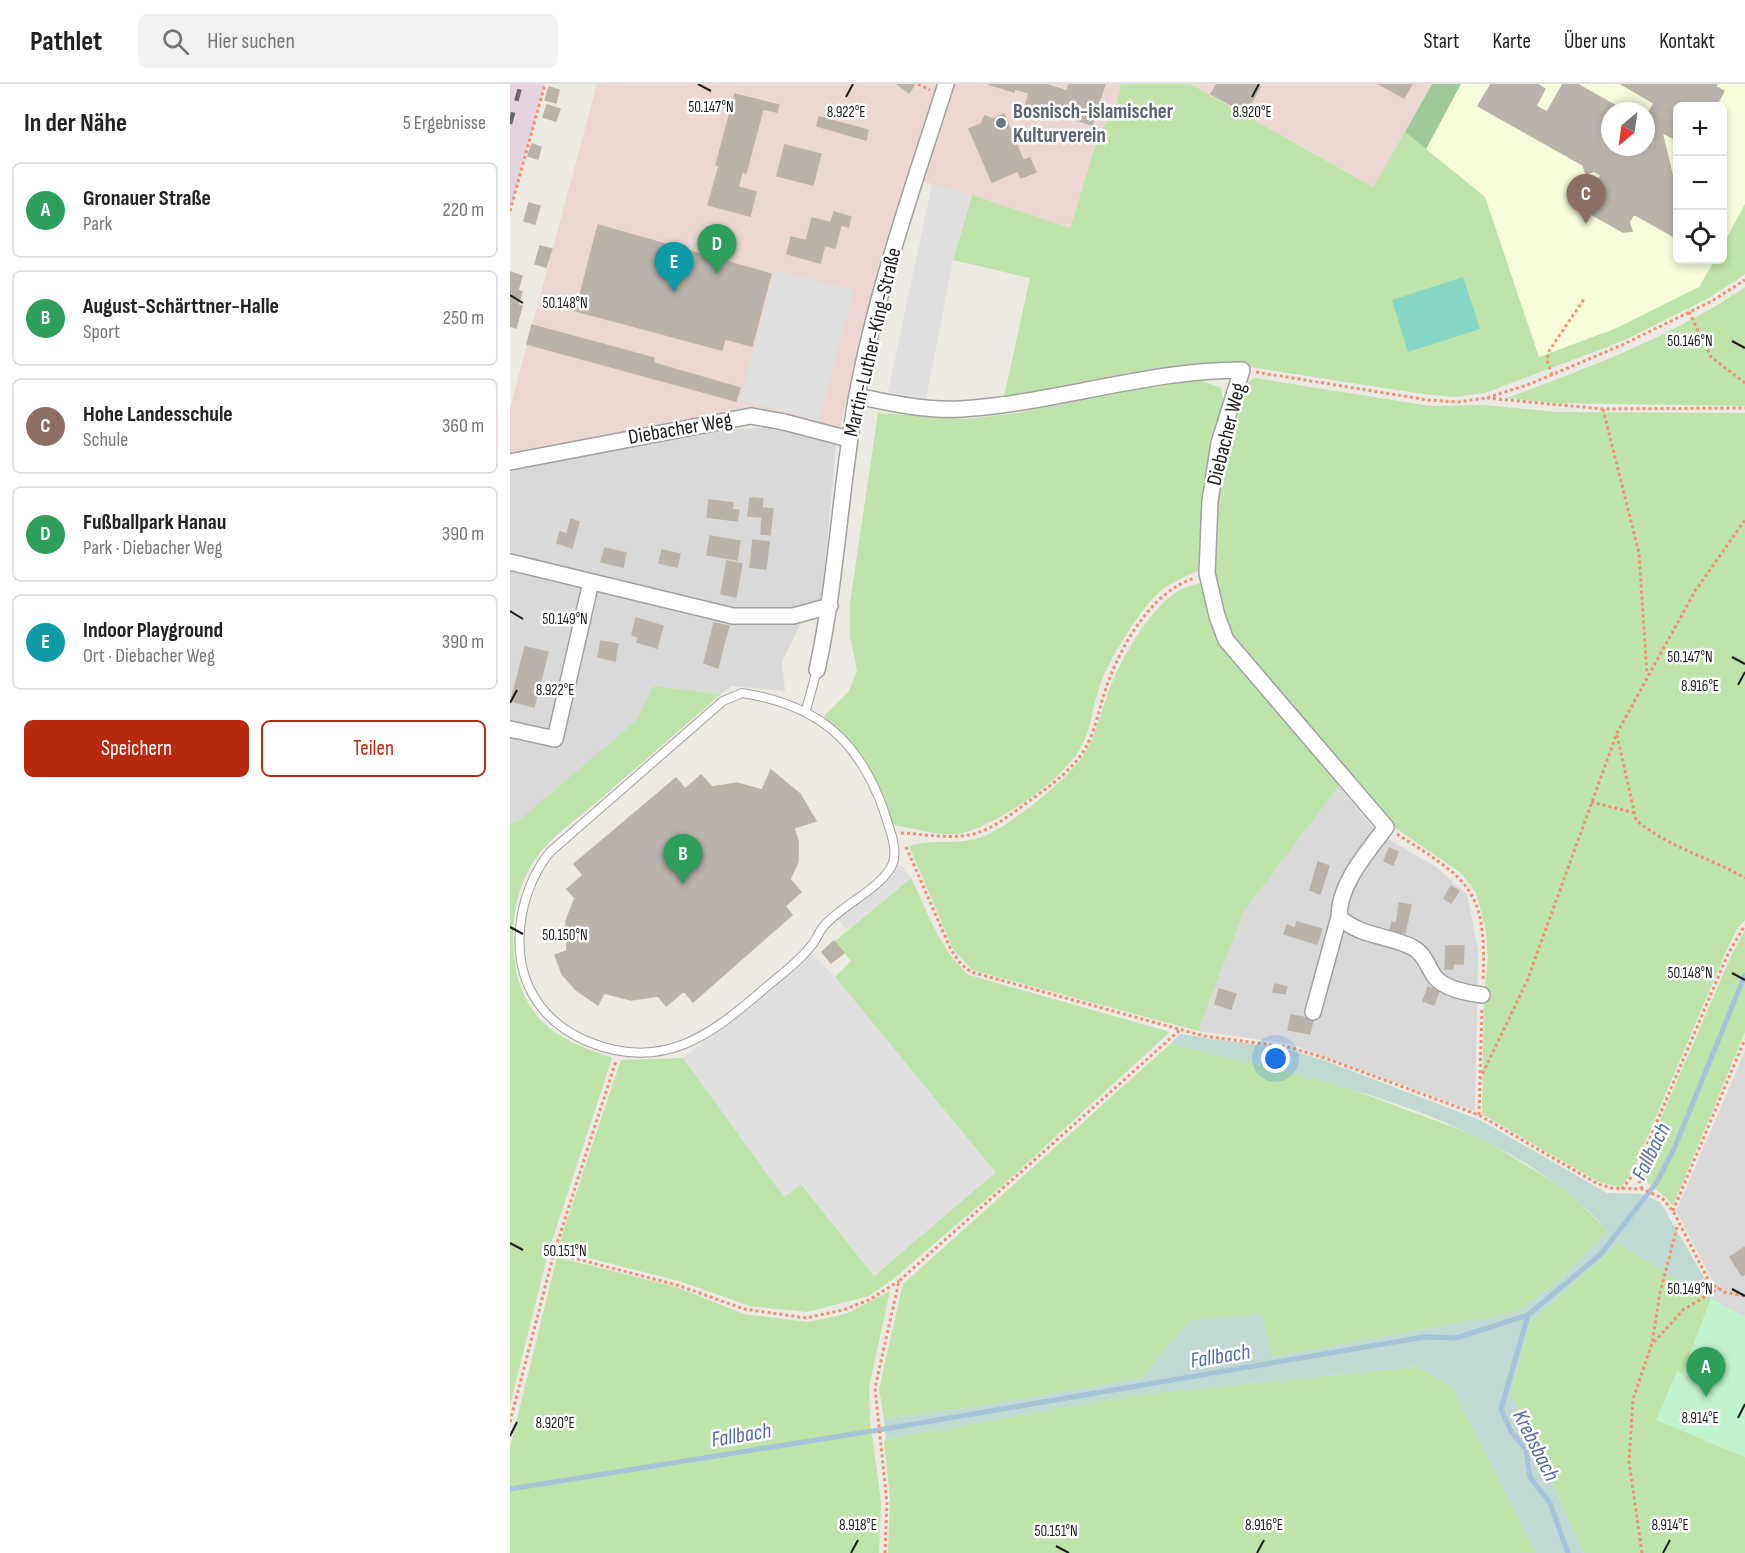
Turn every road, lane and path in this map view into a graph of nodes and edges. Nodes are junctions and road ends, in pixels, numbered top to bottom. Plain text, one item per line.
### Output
1 (545, 84) edge
2 (946, 84) edge
3 (510, 211) edge
4 (1745, 280) edge
5 (1584, 299) dead end
6 (1689, 312) junction
7 (1242, 370) junction
8 (1552, 375) junction
9 (1745, 383) edge
10 (857, 396) junction
11 (1486, 398) junction
12 (1745, 408) edge
13 (1603, 409) junction
14 (849, 439) junction
15 (510, 462) edge
16 (1745, 520) edge
17 (510, 562) edge
18 (1208, 573) junction
19 (591, 582) junction
20 (830, 606) junction
21 (817, 670) joint
22 (1648, 676) junction
23 (806, 710) junction
24 (510, 729) edge
25 (1617, 733) junction
26 (1591, 802) junction
27 (1635, 813) junction
28 (1386, 827) junction
29 (890, 833) junction
30 (1745, 879) edge
31 (1340, 917) junction
32 (1745, 925) edge
33 (1482, 995) junction
34 (1313, 1012) dead end
35 (1180, 1029) junction
36 (1745, 1039) edge
37 (619, 1051) junction
38 (1480, 1078) junction
39 (1479, 1115) junction
40 (1636, 1171) junction
41 (1622, 1189) junction
42 (1642, 1189) junction
43 (1673, 1211) junction
44 (1678, 1225) junction
45 (554, 1253) junction
46 (899, 1281) junction
47 (1719, 1288) junction
48 (1745, 1296) edge
49 (1652, 1343) junction
50 (510, 1422) edge
51 (885, 1553) edge
52 (1642, 1553) edge

1 - 3 path
2 - 10 street, Martin-Luther-King-Straße
4 - 6 path
5 - 8 path
6 - 8 path
6 - 9 path
7 - 10 street, Diebacher Weg
7 - 11 path
7 - 18 street, Diebacher Weg
8 - 11 path
10 - 14 street, Martin-Luther-King-Straße
11 - 13 path
12 - 13 path
13 - 22 path
14 - 15 street, Diebacher Weg
14 - 20 street, Martin-Luther-King-Straße
16 - 22 path
17 - 19 street
18 - 28 street, Diebacher Weg
18 - 29 path
19 - 20 street
19 - 24 street
20 - 21 street, Martin-Luther-King-Straße
21 - 23 lane
22 - 25 path
23 - 29 lane
23 - 37 lane
25 - 26 path
25 - 27 path
26 - 27 path
26 - 38 path
27 - 30 path
28 - 31 street
28 - 33 path
29 - 35 path
29 - 37 lane
31 - 33 street
31 - 34 street
32 - 40 path
33 - 38 path
35 - 39 path
35 - 46 path
36 - 43 path
37 - 45 path
38 - 39 path
39 - 41 path
40 - 41 path
40 - 42 path
41 - 42 path
42 - 43 path
43 - 44 path
44 - 47 path
44 - 49 path
45 - 46 path
45 - 50 path
46 - 51 path
47 - 48 path
47 - 49 path
49 - 52 path

